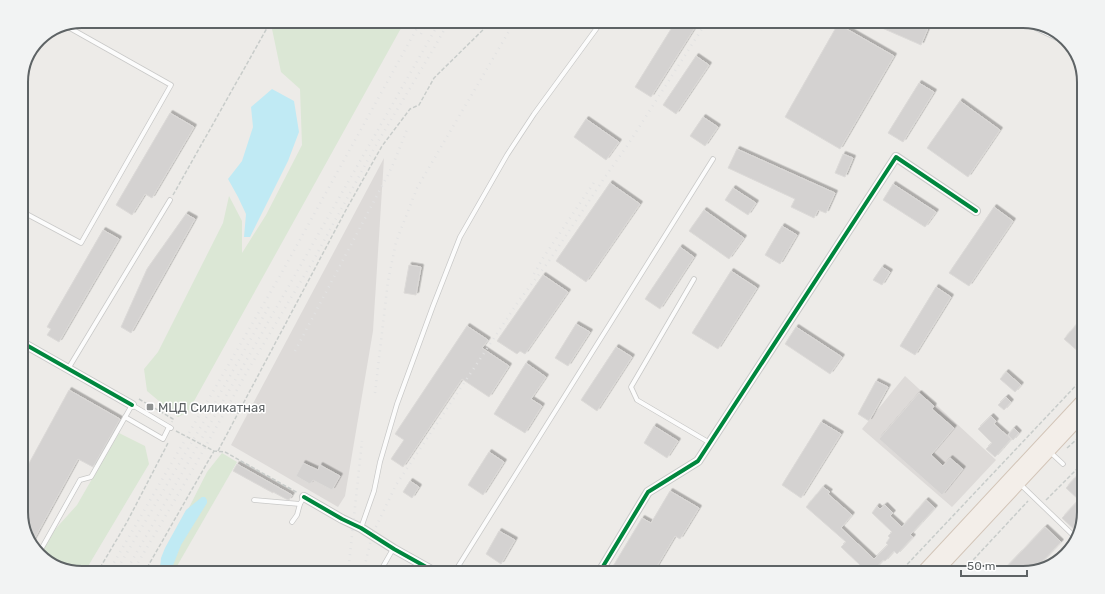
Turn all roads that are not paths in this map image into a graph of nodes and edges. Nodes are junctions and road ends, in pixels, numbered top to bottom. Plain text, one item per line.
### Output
1 (597, 28) edge
2 (71, 29) edge
3 (713, 159) dead end
4 (170, 200) road end
5 (976, 211) dead end
6 (28, 215) edge
7 (694, 279) dead end
8 (28, 346) edge
9 (68, 369) junction
10 (132, 405) junction
11 (1077, 407) edge
12 (125, 417) junction
13 (1077, 420) edge
14 (710, 443) junction
15 (1048, 451) junction
16 (1063, 464) dead end
17 (1019, 483) junction
18 (254, 500) dead end
19 (302, 500) junction
20 (292, 522) dead end
21 (361, 528) junction
22 (1072, 533) edge
23 (42, 549) edge
24 (394, 549) junction
25 (383, 566) edge
26 (424, 566) edge
27 (458, 566) edge
28 (603, 566) edge
29 (929, 566) edge
30 (942, 566) edge

1 - 21 lane
2 - 6 lane
3 - 27 lane
4 - 9 lane
5 - 14 street
7 - 14 lane
8 - 9 street
9 - 10 street
10 - 12 lane
10 - 12 lane
11 - 29 main road
12 - 23 lane
13 - 15 main road
14 - 28 street
15 - 16 lane
15 - 17 main road
17 - 22 lane
17 - 30 main road
18 - 19 lane
19 - 20 lane
19 - 21 street
21 - 24 street
24 - 25 lane
24 - 26 street

